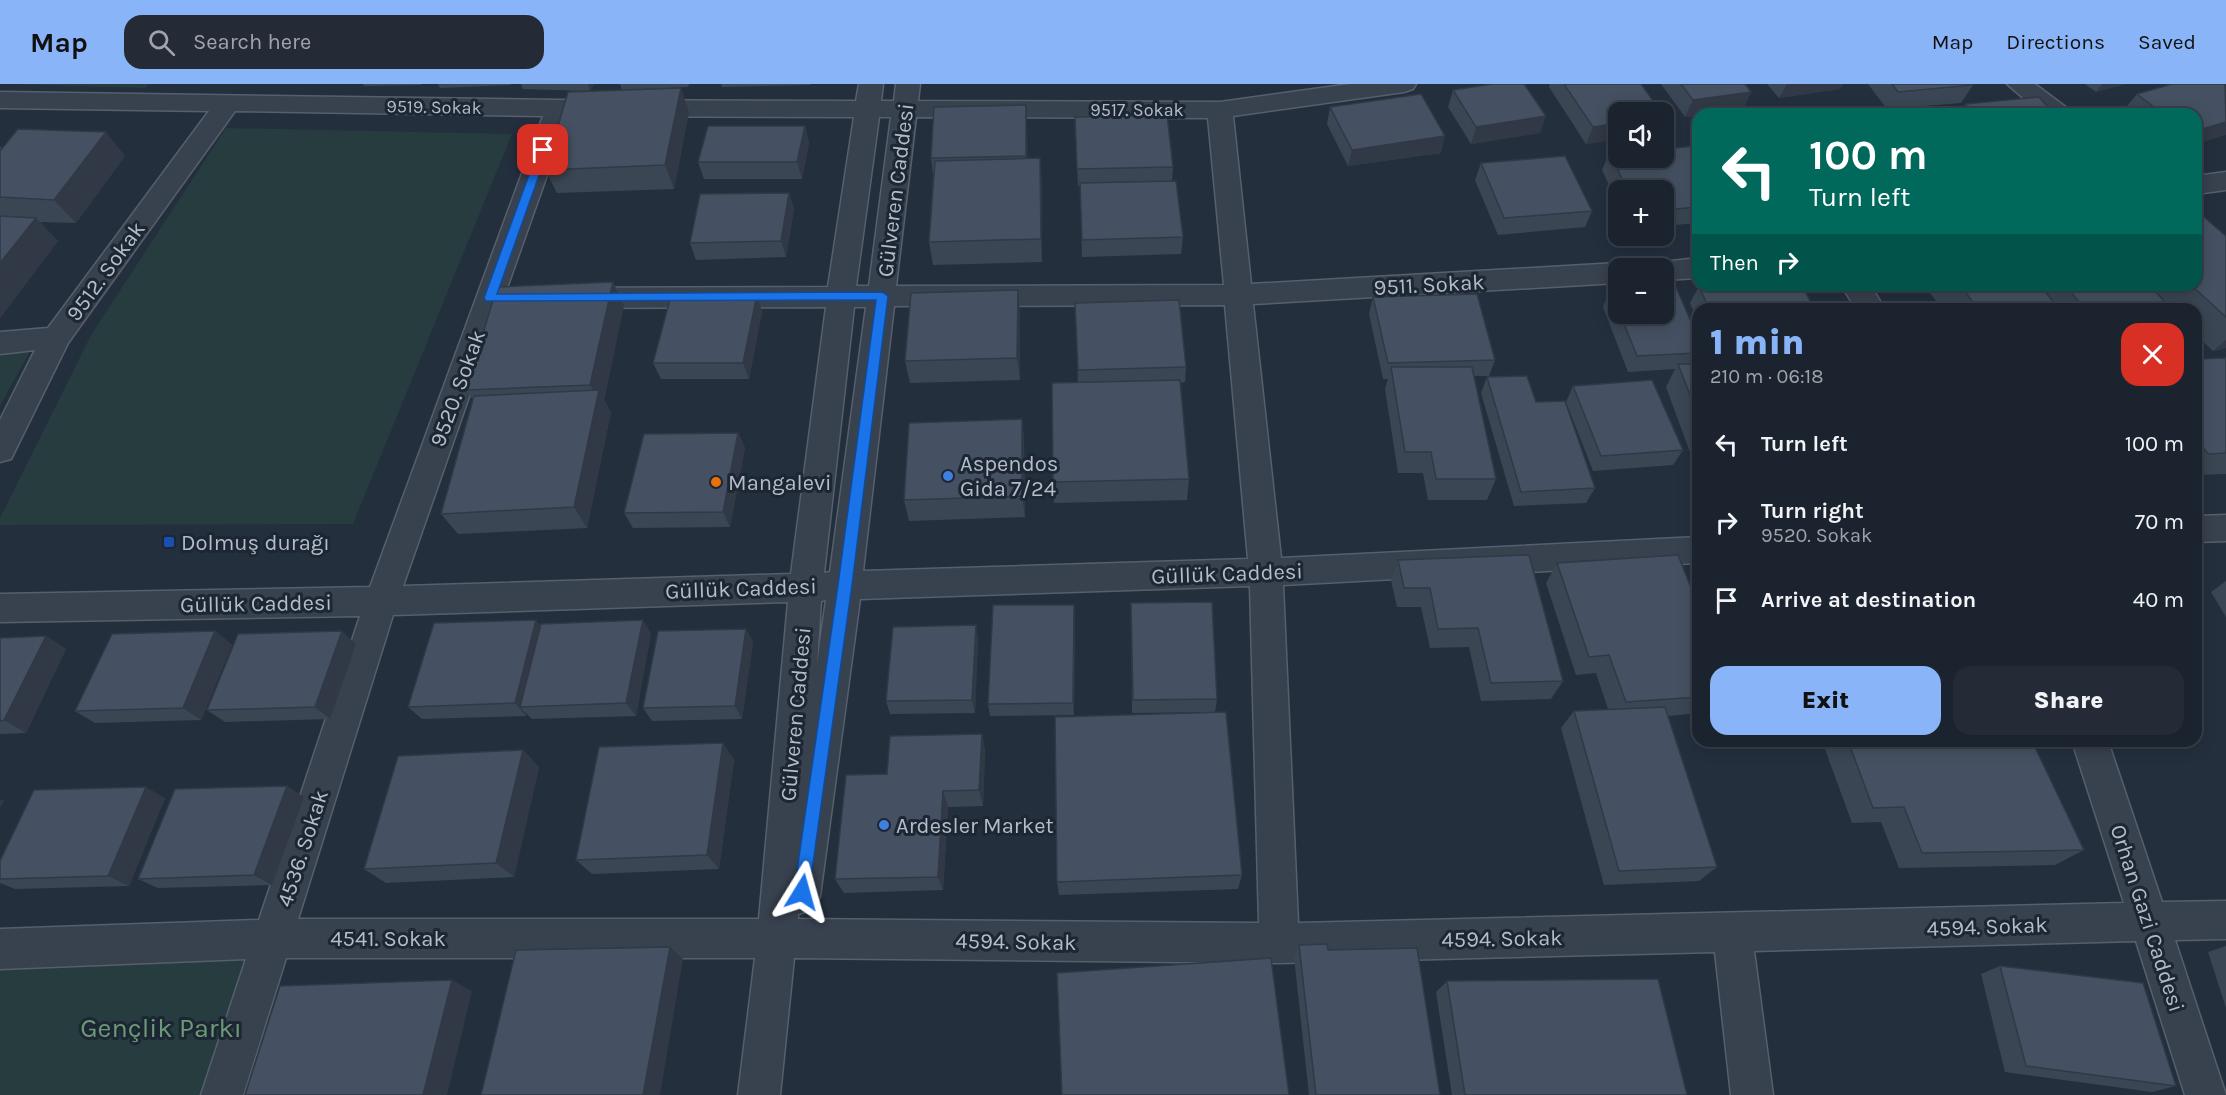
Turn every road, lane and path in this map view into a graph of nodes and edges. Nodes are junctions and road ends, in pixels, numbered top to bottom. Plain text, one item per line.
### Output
1 (1404, 84) edge
2 (2019, 84) edge
3 (869, 97) edge
4 (906, 97) edge
5 (0, 100) edge
6 (228, 103) junction
7 (558, 108) junction
8 (2050, 108) edge
9 (1220, 110) junction
10 (2226, 181) edge
11 (2202, 184) edge
12 (1692, 268) edge
13 (1674, 269) edge
14 (1608, 274) edge
15 (1239, 295) junction
16 (840, 296) junction
17 (882, 296) junction
18 (490, 298) junction
19 (56, 338) junction
20 (0, 343) edge
21 (0, 450) edge
22 (2226, 528) edge
23 (2202, 529) edge
24 (1692, 550) edge
25 (1266, 572) junction
26 (845, 585) junction
27 (806, 586) junction
28 (381, 601) junction
29 (0, 608) edge
30 (2092, 747) edge
31 (2226, 920) edge
32 (2148, 921) junction
33 (1732, 933) junction
34 (272, 939) junction
35 (786, 939) junction
36 (1280, 943) junction
37 (0, 949) edge
38 (222, 1095) edge
39 (759, 1095) edge
40 (1752, 1095) edge
41 (2206, 1095) edge

1 - 9 street, 9517. Sokak
2 - 8 street
3 - 4 street, 9517. Sokak
3 - 7 street, 9519. Sokak
3 - 16 street, Gülveren Caddesi
4 - 9 street, 9517. Sokak
4 - 17 street, Gülveren Caddesi
5 - 6 street, 9519. Sokak
6 - 7 street, 9519. Sokak
6 - 19 street, 9512. Sokak
7 - 18 street, 9520. Sokak
9 - 15 street
10 - 11 street
12 - 13 street
14 - 15 street, 9511. Sokak
15 - 17 street, 9511. Sokak
15 - 25 street
16 - 17 street, 9511. Sokak
16 - 18 street, 9511. Sokak
16 - 27 street, Gülveren Caddesi
17 - 26 street, Gülveren Caddesi
18 - 28 street, 9520. Sokak
19 - 20 street
19 - 21 street, 9512. Sokak
22 - 23 street
24 - 25 street, Güllük Caddesi
25 - 26 street, Güllük Caddesi
25 - 36 street
26 - 27 street, Güllük Caddesi
26 - 35 street, Gülveren Caddesi
27 - 28 street, Güllük Caddesi
27 - 35 street, Gülveren Caddesi
28 - 29 street, Güllük Caddesi
28 - 34 street, 4536. Sokak
30 - 32 street, Orhan Gazi Caddesi
31 - 32 street, 4594. Sokak
32 - 33 street, 4594. Sokak
32 - 41 street, Orhan Gazi Caddesi
33 - 36 street, 4594. Sokak
33 - 40 street
34 - 35 street, 4541. Sokak
34 - 37 street, 4541. Sokak
34 - 38 street, 4536. Sokak
35 - 36 street, 4594. Sokak
35 - 39 street, Gülveren Caddesi

